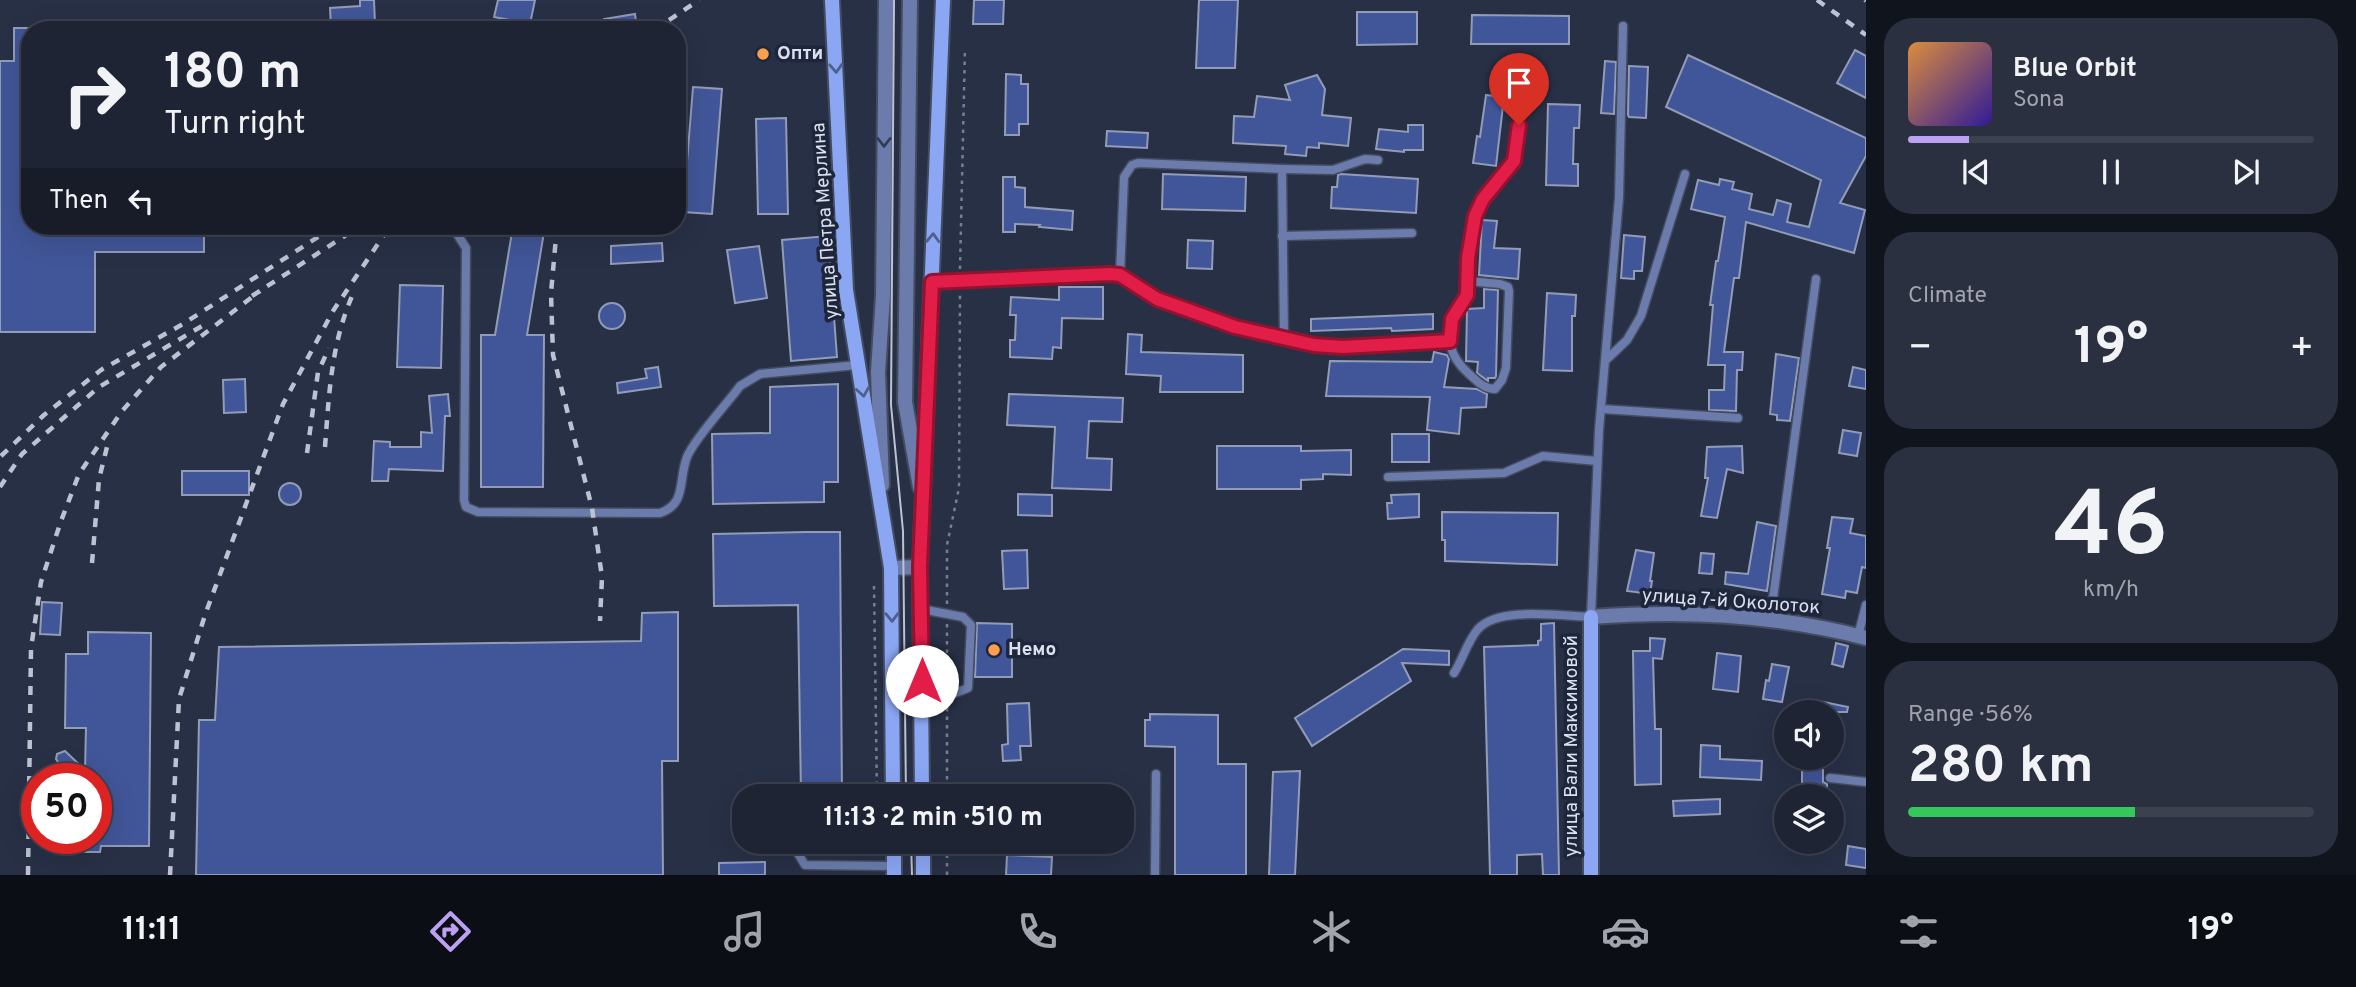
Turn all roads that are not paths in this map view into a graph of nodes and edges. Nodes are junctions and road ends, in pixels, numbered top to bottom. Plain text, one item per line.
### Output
1 (832, 0) edge
2 (886, 0) edge
3 (910, 0) edge
4 (943, 0) edge
5 (1623, 26) dead end
6 (1521, 101) dead end
7 (1378, 160) dead end
8 (1282, 169) junction
9 (1685, 174) dead end
10 (1412, 233) dead end
11 (458, 235) edge
12 (1282, 236) junction
13 (1120, 275) junction
14 (1816, 279) dead end
15 (1468, 281) junction
16 (932, 282) junction
17 (1284, 338) junction
18 (1450, 341) junction
19 (1606, 360) junction
20 (858, 365) junction
21 (1602, 409) junction
22 (1738, 418) dead end
23 (1597, 461) junction
24 (1388, 477) dead end
25 (923, 504) junction
26 (884, 520) junction
27 (920, 567) junction
28 (891, 568) junction
29 (1866, 605) edge
30 (921, 609) junction
31 (1591, 617) junction
32 (1770, 621) junction
33 (1862, 637) edge
34 (1454, 673) dead end
35 (922, 706) junction
36 (1156, 774) dead end
37 (1830, 778) dead end
38 (1866, 782) edge
39 (893, 784) edge
40 (922, 784) edge
41 (797, 854) edge
42 (923, 854) edge
43 (805, 870) edge
44 (894, 870) edge
45 (923, 875) edge
46 (1155, 875) edge
47 (1591, 875) edge

1 -> 20 main road, улица Петра Мерлина
2 -> 26 street, улица Петра Мерлина
3 - 25 street
16 -> 4 main road
5 - 19 lane
6 - 15 lane
7 - 8 lane
8 - 12 lane
8 - 13 lane
9 - 19 lane
10 - 12 lane
11 - 20 lane
12 - 17 lane
13 - 16 lane
13 - 17 lane
14 - 32 lane
15 - 18 lane
15 - 18 lane
16 - 25 main road
17 - 18 lane
19 - 21 lane
20 -> 26 main road, улица Петра Мерлина
21 - 22 lane
21 - 23 lane
23 - 24 lane
23 - 31 lane
25 - 27 main road
26 - 28 main road, улица Петра Мерлина
27 - 28 street
27 - 30 main road
28 -> 39 main road, улица Петра Мерлина
29 - 33 lane
30 - 35 main road
30 - 35 lane
31 - 32 street, улица 7-й Околоток
31 - 34 lane
31 - 47 main road, улица Вали Максимовой
32 - 33 street, улица 7-й Околоток
35 - 40 main road
36 - 46 lane
37 - 38 lane
41 - 43 lane
42 - 45 main road
43 - 44 lane

